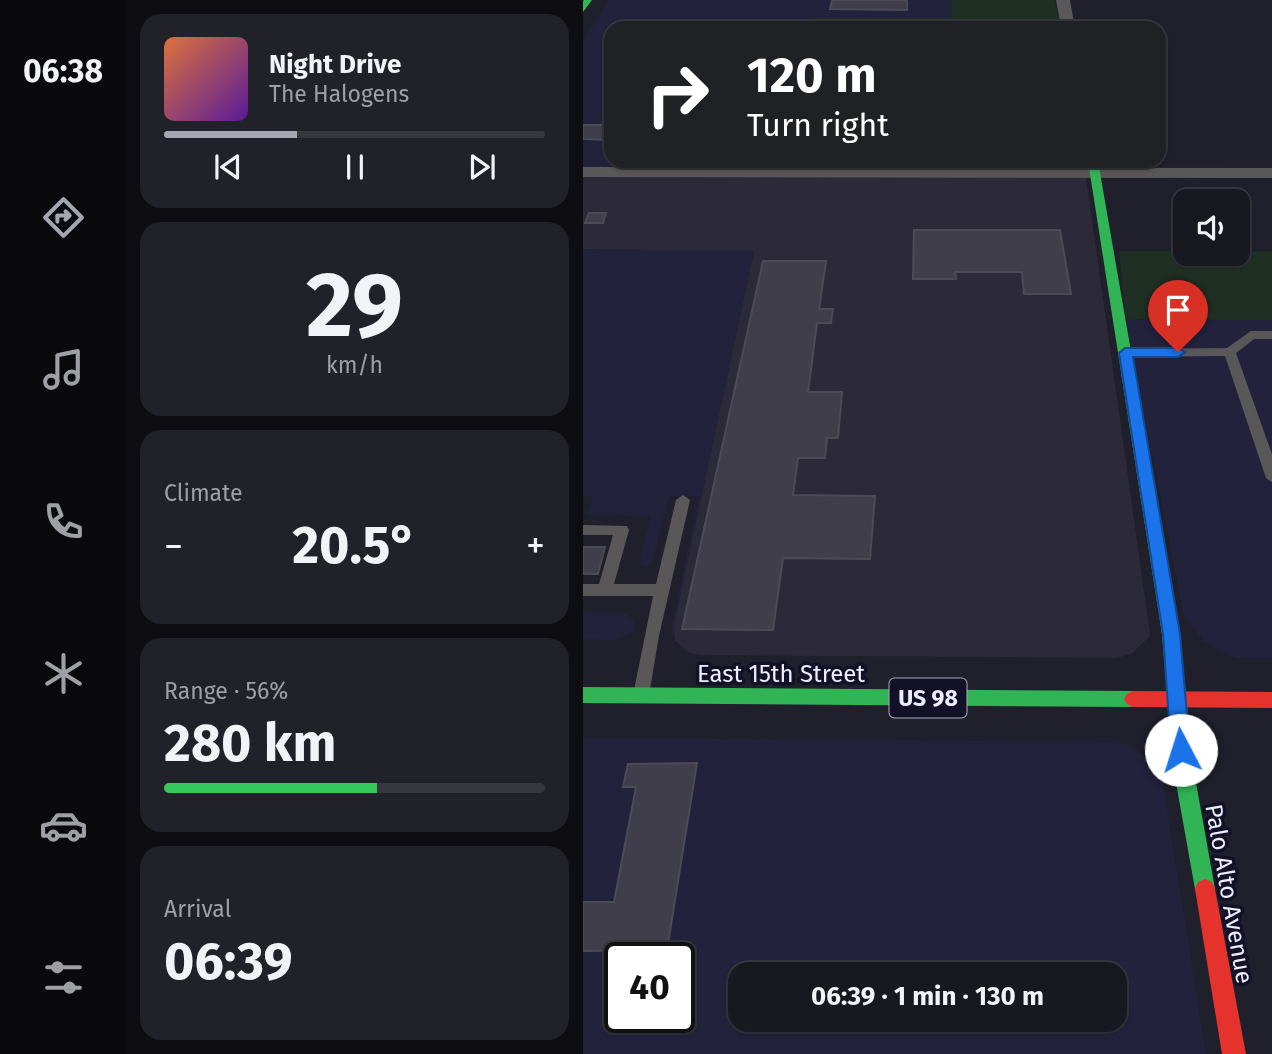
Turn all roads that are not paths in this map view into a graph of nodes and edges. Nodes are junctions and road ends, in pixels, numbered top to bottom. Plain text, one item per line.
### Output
1 (588, 0) edge
2 (1063, 0) edge
3 (583, 9) edge
4 (1067, 21) edge
5 (924, 168) edge
6 (1094, 168) edge
7 (1145, 168) edge
8 (583, 172) edge
9 (1272, 173) edge
10 (1272, 335) edge
11 (1230, 352) junction
12 (1125, 353) junction
13 (1272, 478) edge
14 (683, 500) dead end
15 (583, 530) edge
16 (583, 590) edge
17 (605, 590) junction
18 (662, 590) junction
19 (583, 695) edge
20 (641, 696) junction
21 (1177, 699) junction
22 (1272, 700) edge
23 (1234, 1054) edge

1 - 3 street
2 - 4 street
5 - 8 street
6 - 12 street, Palo Alto Avenue
7 - 9 street
10 - 11 lane
11 - 12 lane
11 - 13 lane
12 - 21 street, Palo Alto Avenue
14 - 18 lane
15 - 17 lane
16 - 17 lane
17 - 18 lane
18 - 20 lane
19 - 20 street, East 15th Street / US 98
20 - 21 street, East 15th Street / US 98
21 - 22 street, East 15th Street / US 98
21 - 23 street, Palo Alto Avenue

